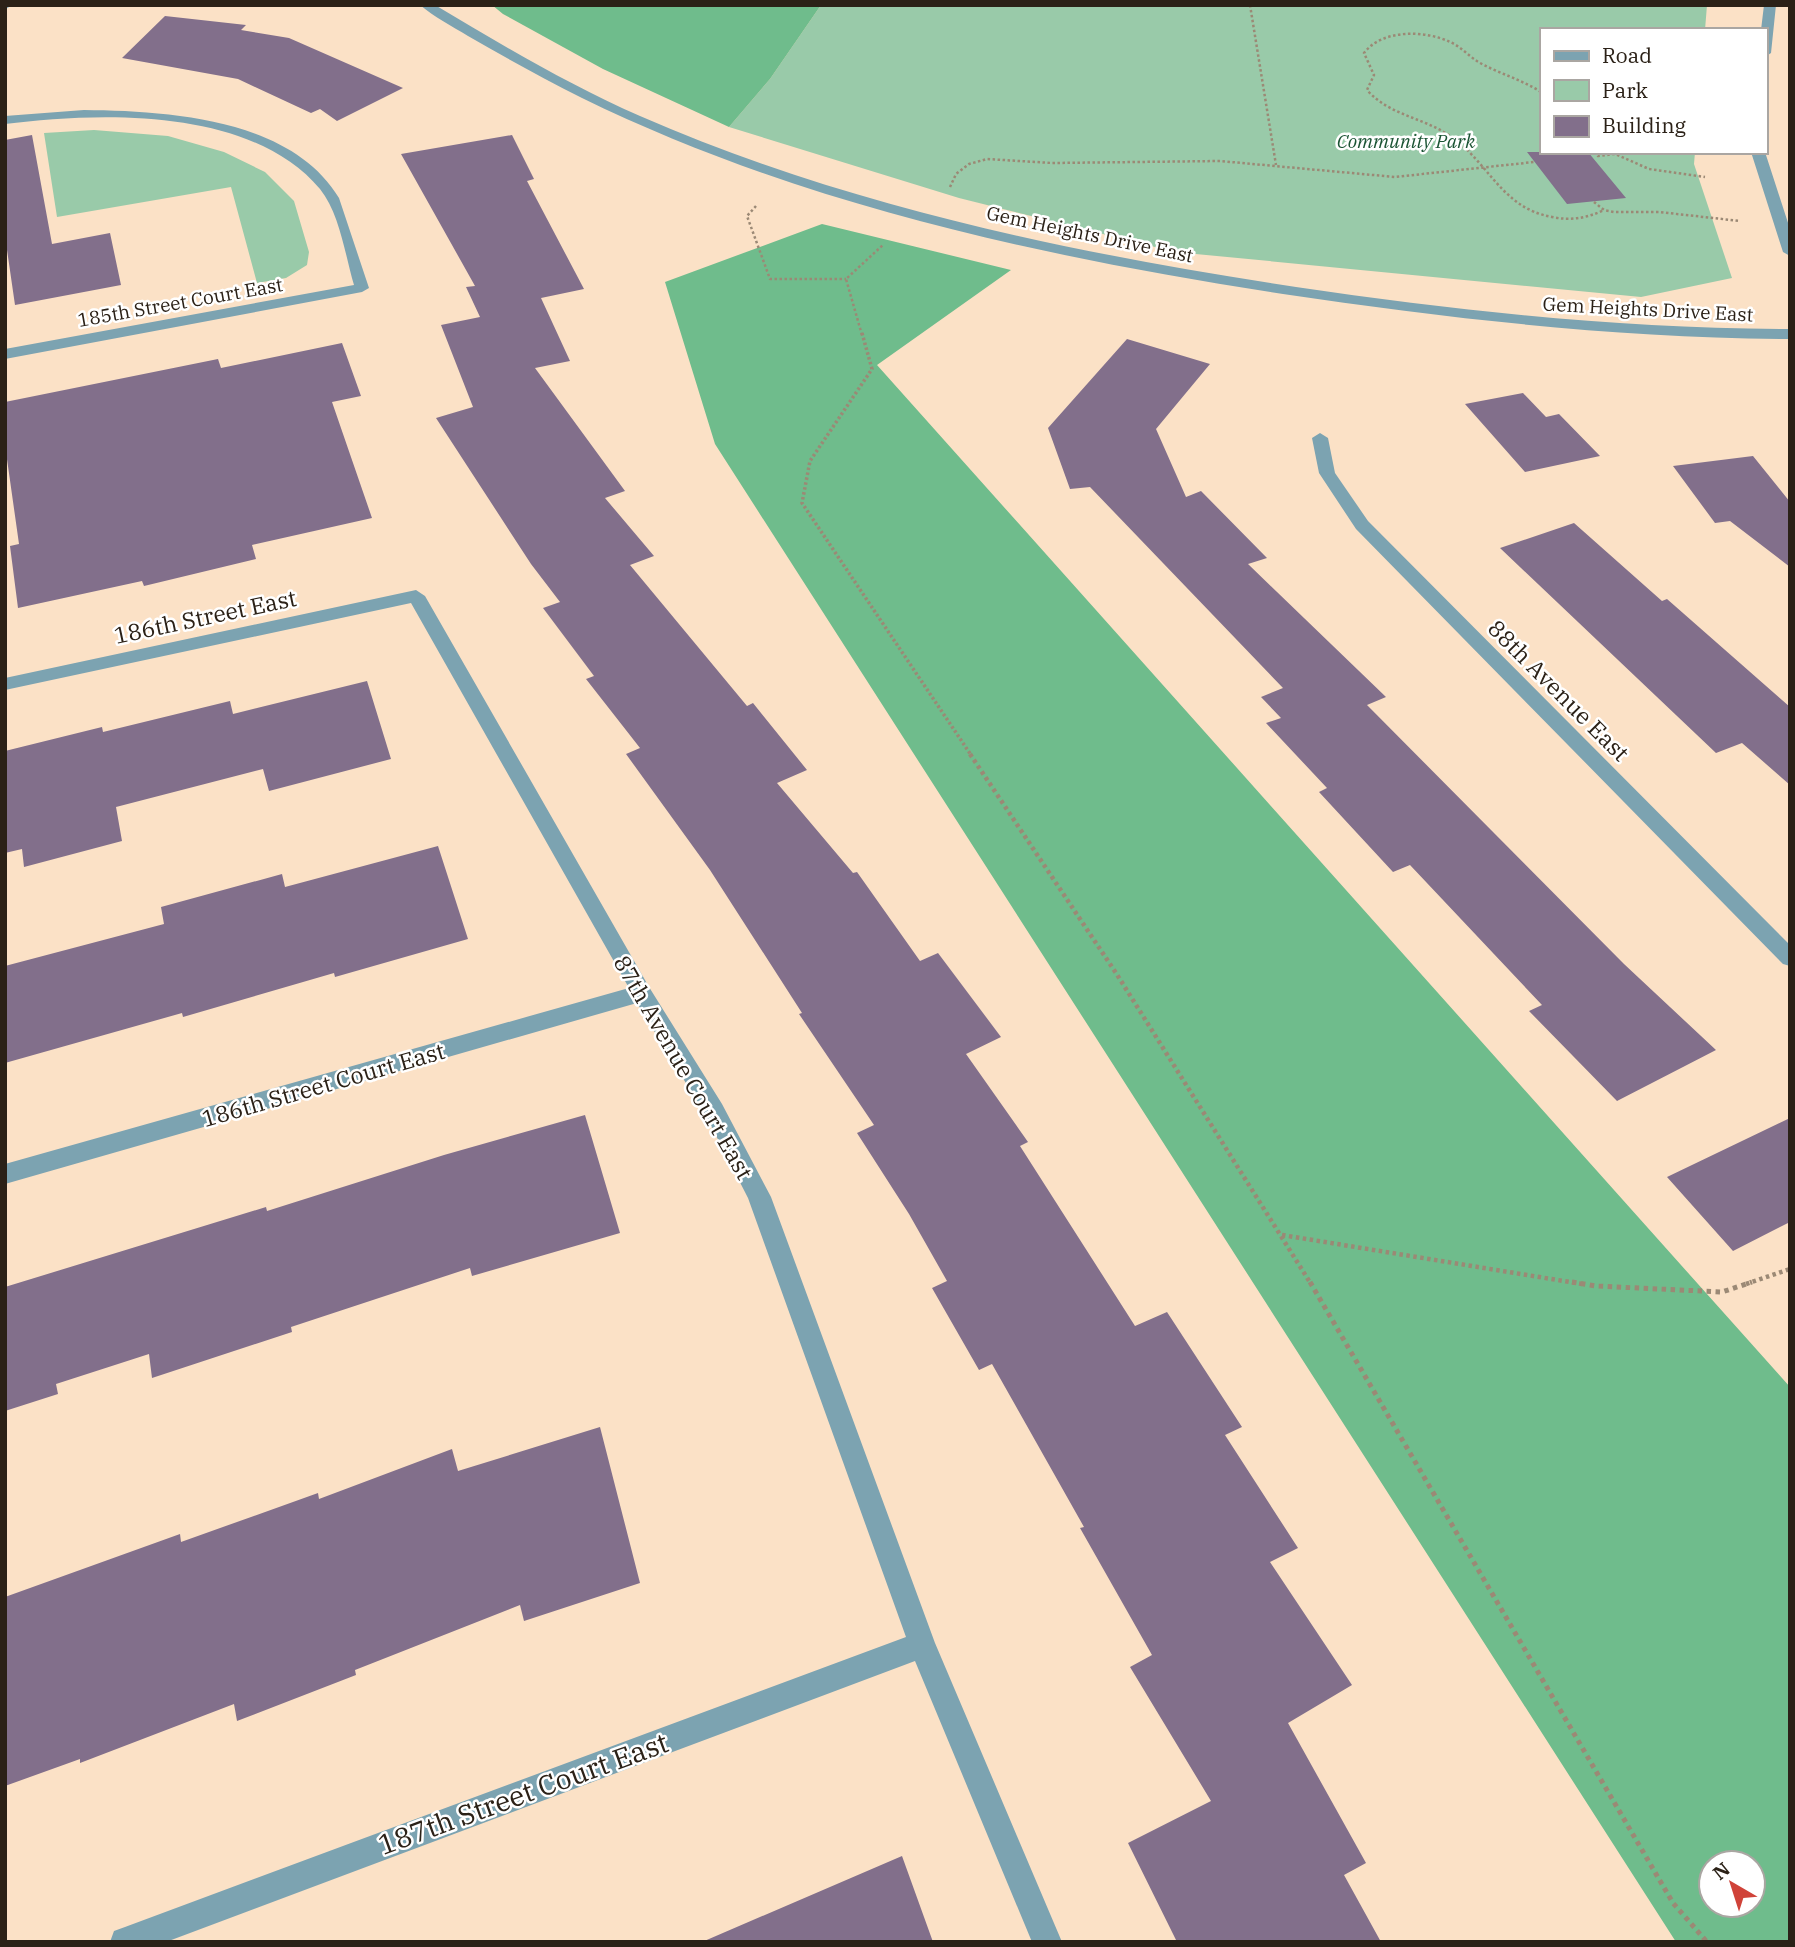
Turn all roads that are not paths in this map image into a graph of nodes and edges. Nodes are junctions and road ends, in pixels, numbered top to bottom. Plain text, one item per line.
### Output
1 (426, 5) edge
2 (1770, 5) edge
3 (1767, 34) edge
4 (5, 120) edge
5 (1759, 154) edge
6 (1790, 252) edge
7 (1790, 334) edge
8 (5, 354) edge
9 (1320, 438) dead end
10 (416, 596) joint
11 (5, 684) edge
12 (1790, 958) edge
13 (642, 993) junction
14 (5, 1174) edge
15 (922, 1645) junction
16 (125, 1942) edge
17 (1047, 1942) edge

1 - 7 street, Gem Heights Drive East
2 - 3 street
4 - 8 street, 185th Street Court East
5 - 6 street
9 - 12 street, 88th Avenue East
10 - 11 street, 186th Street East
10 - 13 street, 87th Avenue Court East
13 - 14 street, 186th Street Court East
13 - 15 street, 87th Avenue Court East
15 - 16 street, 187th Street Court East
15 - 17 street, 87th Avenue Court East

